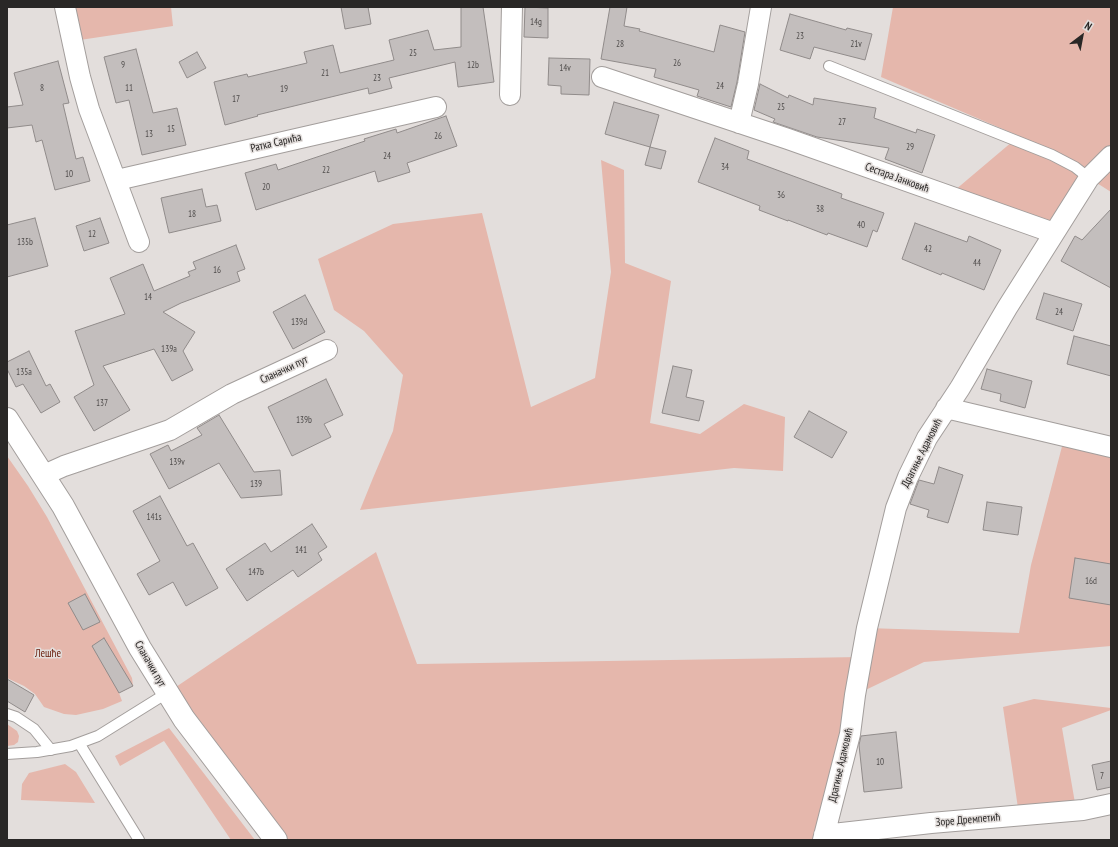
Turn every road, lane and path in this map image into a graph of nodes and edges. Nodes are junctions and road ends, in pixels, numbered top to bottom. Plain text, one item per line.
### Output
1 (64, 7) edge
2 (512, 7) edge
3 (761, 7) edge
4 (829, 66) dead end
5 (602, 77) dead end
6 (510, 95) dead end
7 (436, 107) dead end
8 (739, 124) junction
9 (1111, 156) edge
10 (1089, 178) junction
11 (117, 180) junction
12 (1054, 233) junction
13 (139, 242) dead end
14 (327, 350) dead end
15 (946, 408) junction
16 (7, 419) edge
17 (1111, 447) edge
18 (44, 475) junction
19 (167, 693) junction
20 (7, 714) edge
21 (79, 743) junction
22 (51, 750) junction
23 (7, 754) edge
24 (1111, 804) edge
25 (824, 837) edge
26 (139, 840) edge
27 (276, 840) edge

1 - 11 street
2 - 6 street
3 - 8 street
4 - 10 lane
5 - 8 street, Сестара Јанковић
7 - 11 street, Ратка Сарића
8 - 12 street, Сестара Јанковић
9 - 10 street, Драгиње Адамовић
10 - 12 street, Драгиње Адамовић
11 - 13 street
12 - 15 street, Драгиње Адамовић
14 - 18 street, Сланачки пут
15 - 17 street
15 - 25 street, Драгиње Адамовић
16 - 18 street, Сланачки пут
18 - 19 street, Сланачки пут
19 - 21 lane
19 - 27 street, Сланачки пут
20 - 22 lane
21 - 22 lane
21 - 26 lane
22 - 23 lane
24 - 25 street, Зоре Дремпетић

